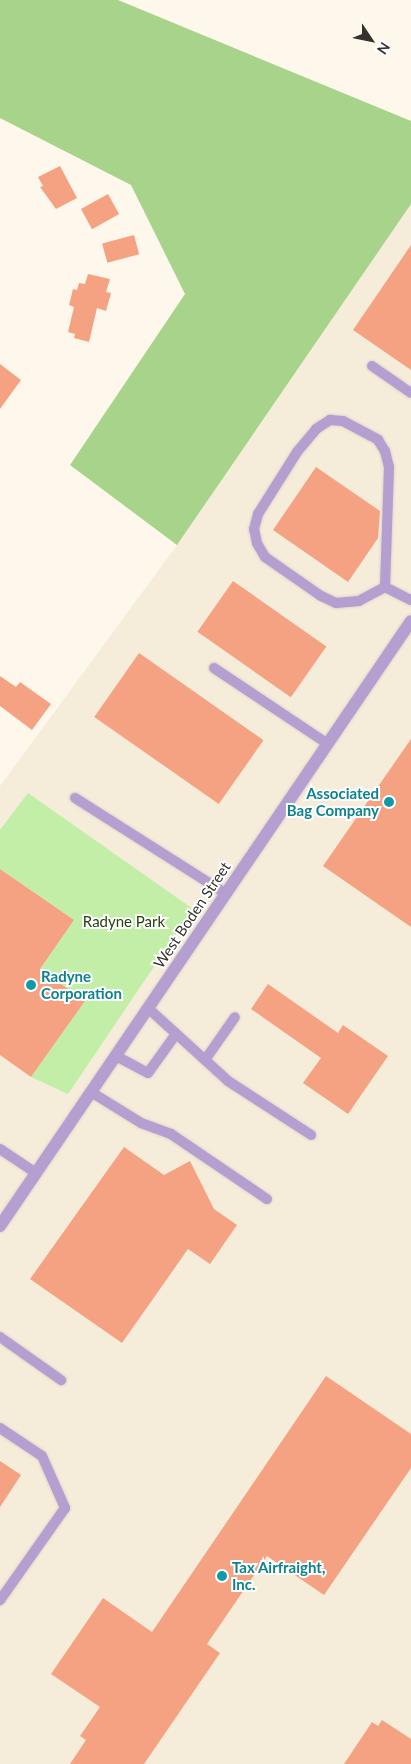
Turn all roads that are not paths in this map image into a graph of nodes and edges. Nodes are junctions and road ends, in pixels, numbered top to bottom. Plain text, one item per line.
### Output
1 (372, 366) dead end
2 (411, 393) edge
3 (384, 586) junction
4 (411, 600) edge
5 (411, 621) edge
6 (214, 668) dead end
7 (328, 744) junction
8 (74, 798) dead end
9 (226, 894) junction
10 (149, 1010) junction
11 (235, 1017) dead end
12 (176, 1034) junction
13 (116, 1056) junction
14 (205, 1060) junction
15 (91, 1092) junction
16 (311, 1135) dead end
17 (0, 1148) edge
18 (36, 1174) junction
19 (267, 1199) dead end
20 (0, 1226) edge
21 (0, 1337) edge
22 (61, 1380) dead end
23 (0, 1428) edge
24 (0, 1600) edge

1 - 2 lane
3 - 3 lane
3 - 4 lane
5 - 7 street, West Boden Street
6 - 7 lane
7 - 9 street, West Boden Street
8 - 9 lane
9 - 10 street, West Boden Street
10 - 12 lane
10 - 13 street, West Boden Street
11 - 14 lane
12 - 13 lane
12 - 14 lane
13 - 15 street, West Boden Street
14 - 16 lane
15 - 18 street, West Boden Street
15 - 19 lane
17 - 18 lane
18 - 20 street, West Boden Street
21 - 22 lane
23 - 24 lane

